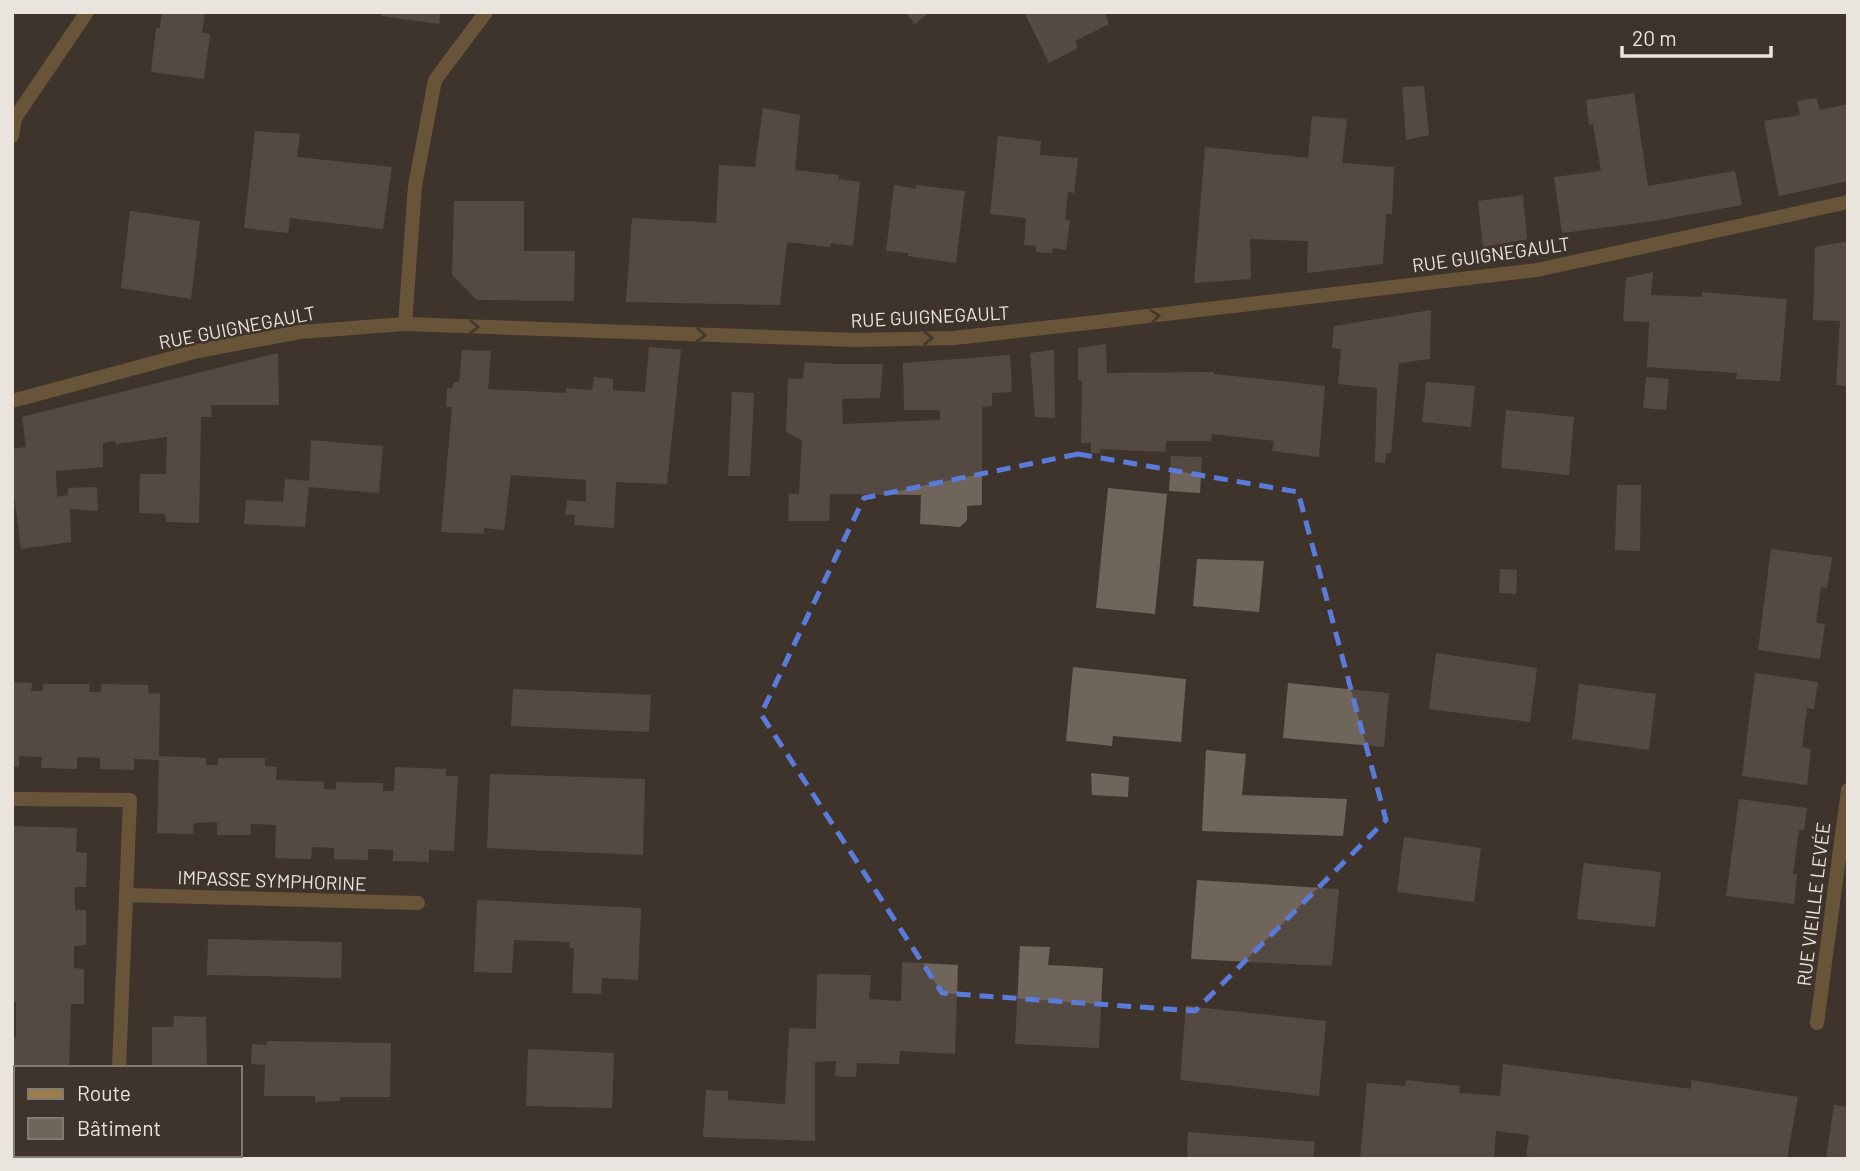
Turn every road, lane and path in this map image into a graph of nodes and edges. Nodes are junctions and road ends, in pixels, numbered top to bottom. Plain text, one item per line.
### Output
1 (87, 12) edge
2 (486, 12) edge
3 (12, 136) edge
4 (1848, 202) edge
5 (405, 324) junction
6 (12, 401) edge
7 (1848, 790) edge
8 (12, 799) edge
9 (126, 895) junction
10 (418, 903) dead end
11 (1817, 1023) dead end
12 (119, 1066) edge

1 - 3 street
2 - 5 street
5 -> 4 street, RUE GUIGNEGAULT
5 - 6 street, RUE GUIGNEGAULT
7 - 11 street, RUE VIEILLE LEVÉE
8 - 9 street
9 - 10 street, IMPASSE SYMPHORINE
9 - 12 street

